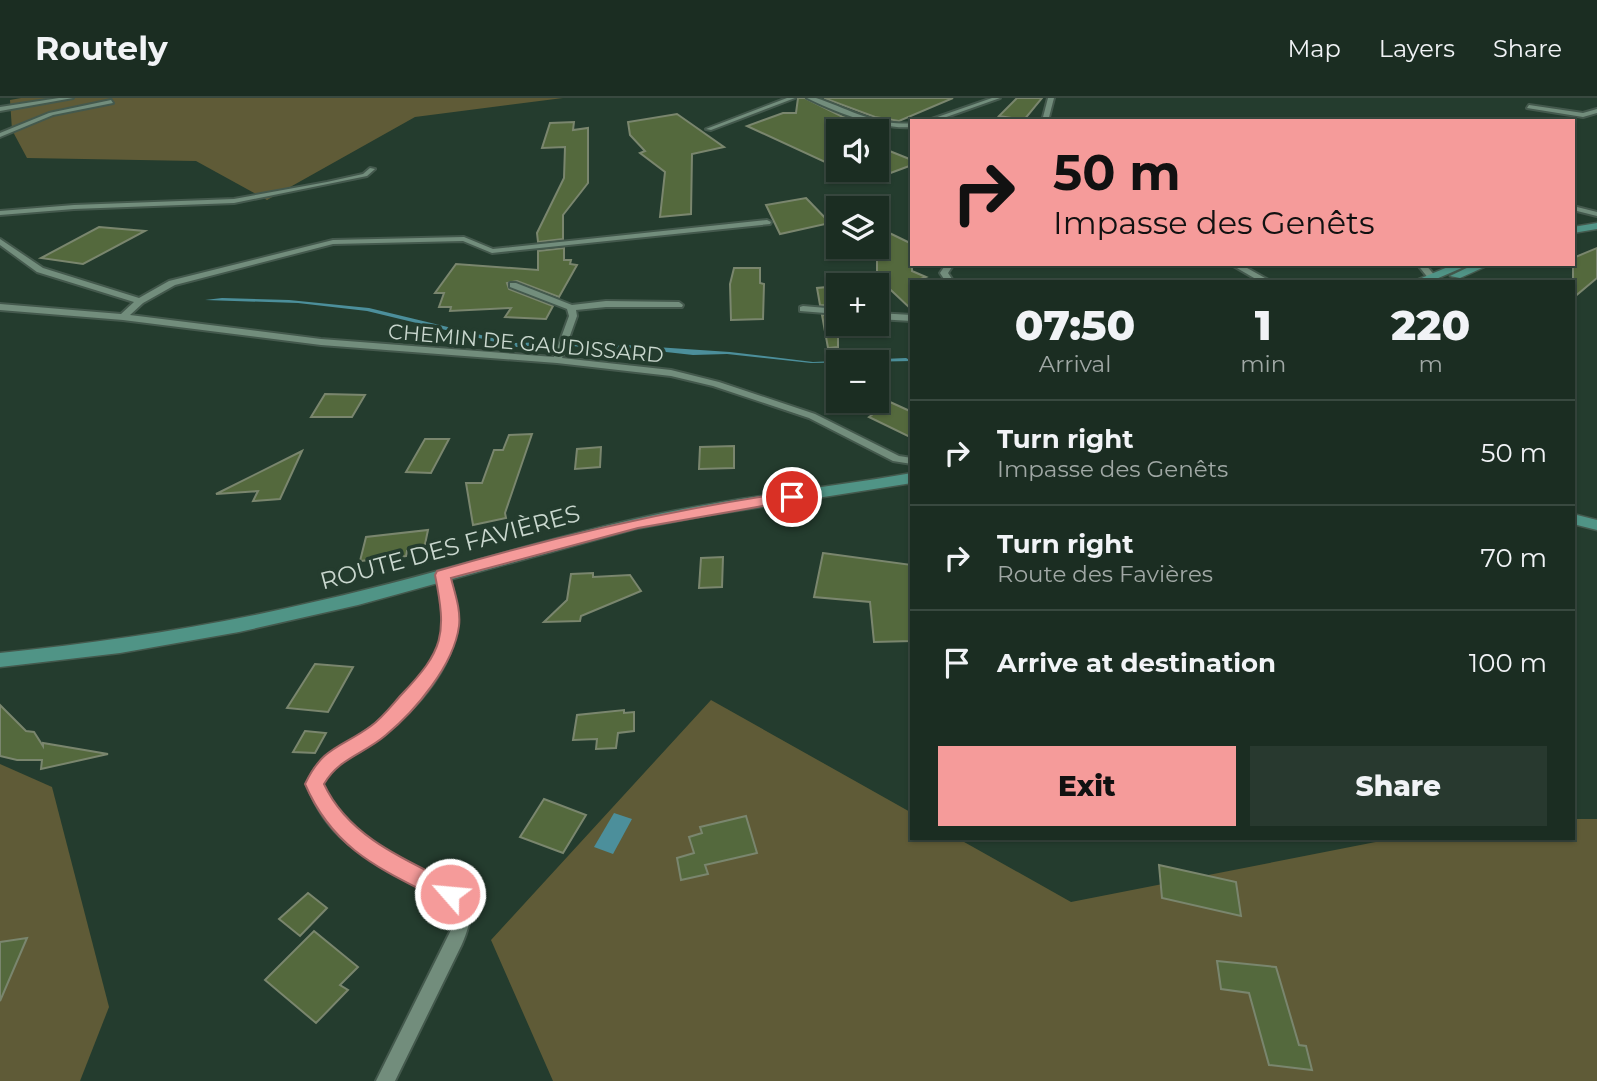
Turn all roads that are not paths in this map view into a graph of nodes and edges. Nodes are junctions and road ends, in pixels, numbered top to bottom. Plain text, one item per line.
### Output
1 (70, 98) edge
2 (792, 98) edge
3 (810, 98) edge
4 (994, 98) edge
5 (1051, 98) edge
6 (111, 102) dead end
7 (1529, 107) dead end
8 (0, 108) edge
9 (1597, 111) edge
10 (935, 119) edge
11 (1046, 119) edge
12 (910, 125) edge
13 (709, 129) dead end
14 (0, 135) edge
15 (372, 169) dead end
16 (1575, 209) edge
17 (0, 213) edge
18 (1597, 215) edge
19 (1597, 220) edge
20 (767, 222) dead end
21 (1575, 224) edge
22 (1597, 226) edge
23 (1575, 230) edge
24 (0, 241) edge
25 (1238, 266) edge
26 (1423, 266) edge
27 (1462, 266) edge
28 (1479, 266) edge
29 (1436, 279) edge
30 (1264, 280) edge
31 (513, 285) dead end
32 (140, 301) junction
33 (679, 305) dead end
34 (0, 307) edge
35 (571, 308) junction
36 (803, 309) dead end
37 (826, 311) edge
38 (123, 317) junction
39 (889, 317) edge
40 (910, 318) edge
41 (557, 360) junction
42 (910, 461) edge
43 (910, 478) edge
44 (1575, 520) edge
45 (1597, 525) edge
46 (443, 575) junction
47 (0, 660) edge
48 (385, 1081) edge

1 - 8 street
2 - 13 street
3 - 12 street
4 - 10 street
5 - 11 street
6 - 14 street
7 - 9 street
15 - 17 street
16 - 18 street
19 - 21 main road
20 - 32 street
22 - 23 main road
24 - 32 street
25 - 30 street
26 - 29 street
27 - 29 main road
28 - 29 main road
31 - 35 street
32 - 38 street
33 - 35 street
34 - 38 street
35 - 41 street
36 - 37 street
38 - 41 street, CHEMIN DE GAUDISSARD
39 - 40 street
41 - 42 street, CHEMIN DE GAUDISSARD
43 - 46 main road, ROUTE DES FAVIÈRES
44 - 45 main road
46 - 47 main road, ROUTE DES FAVIÈRES
46 - 48 street

